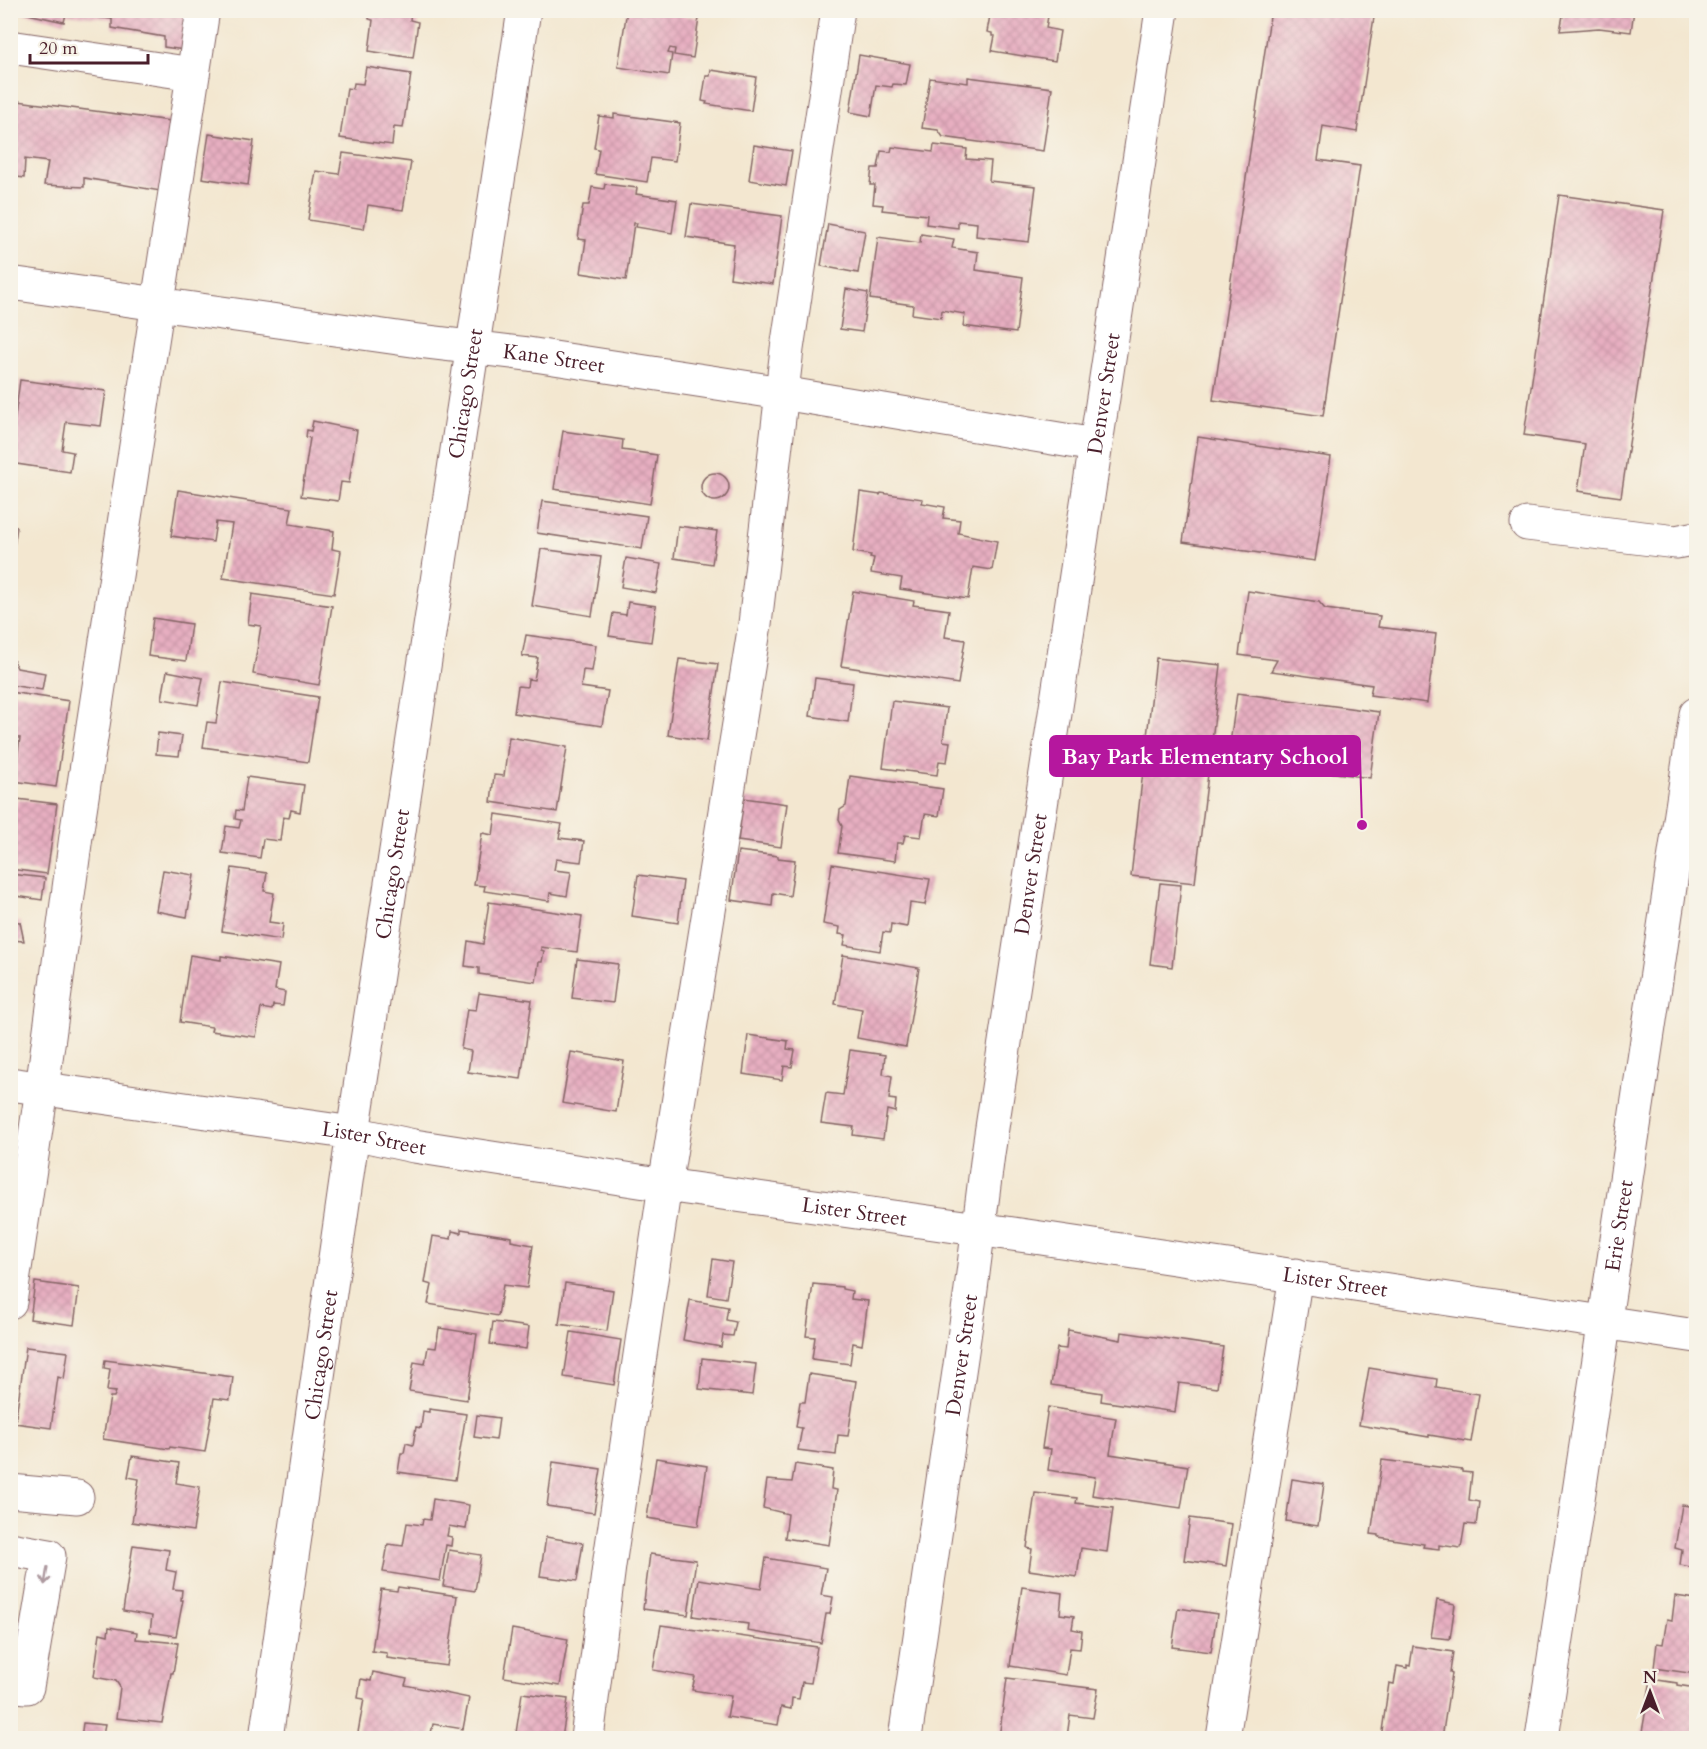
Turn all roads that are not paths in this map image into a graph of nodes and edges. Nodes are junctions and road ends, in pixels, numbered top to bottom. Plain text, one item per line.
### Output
1 (203, 10) edge
2 (524, 10) edge
3 (838, 10) edge
4 (1162, 10) edge
5 (10, 47) edge
6 (193, 74) junction
7 (10, 283) edge
8 (158, 304) junction
9 (474, 347) junction
10 (782, 393) junction
11 (1095, 445) junction
12 (1527, 524) dead end
13 (1696, 538) edge
14 (1696, 714) edge
15 (10, 1084) edge
16 (42, 1089) junction
17 (353, 1133) junction
18 (665, 1185) junction
19 (978, 1230) junction
20 (1296, 1275) junction
21 (10, 1302) edge
22 (1606, 1322) junction
23 (1696, 1336) edge
24 (10, 1491) edge
25 (77, 1497) dead end
26 (10, 1549) edge
27 (10, 1685) edge
28 (266, 1738) edge
29 (587, 1738) edge
30 (905, 1738) edge
31 (1223, 1738) edge
32 (1542, 1738) edge

1 - 6 street
2 - 9 street, Chicago Street
3 - 10 street
4 - 11 street, Denver Street
5 - 6 street
6 - 8 street
7 - 8 street, Kane Street
8 - 9 street, Kane Street
8 - 16 street
9 - 10 street, Kane Street
9 - 17 street, Chicago Street
10 - 11 street, Kane Street
10 - 18 street
11 - 19 street, Denver Street
12 - 13 street
14 - 22 street, Erie Street
15 - 16 street, Lister Street
16 - 17 street, Lister Street
16 - 21 street
17 - 18 street, Lister Street
17 - 28 street, Chicago Street
18 - 19 street, Lister Street
18 - 29 street
19 - 20 street, Lister Street
19 - 30 street, Denver Street
20 - 22 street, Lister Street
20 - 31 street
22 - 23 street, Lister Street
22 - 32 street, Erie Street
24 - 25 street
26 -> 27 street

